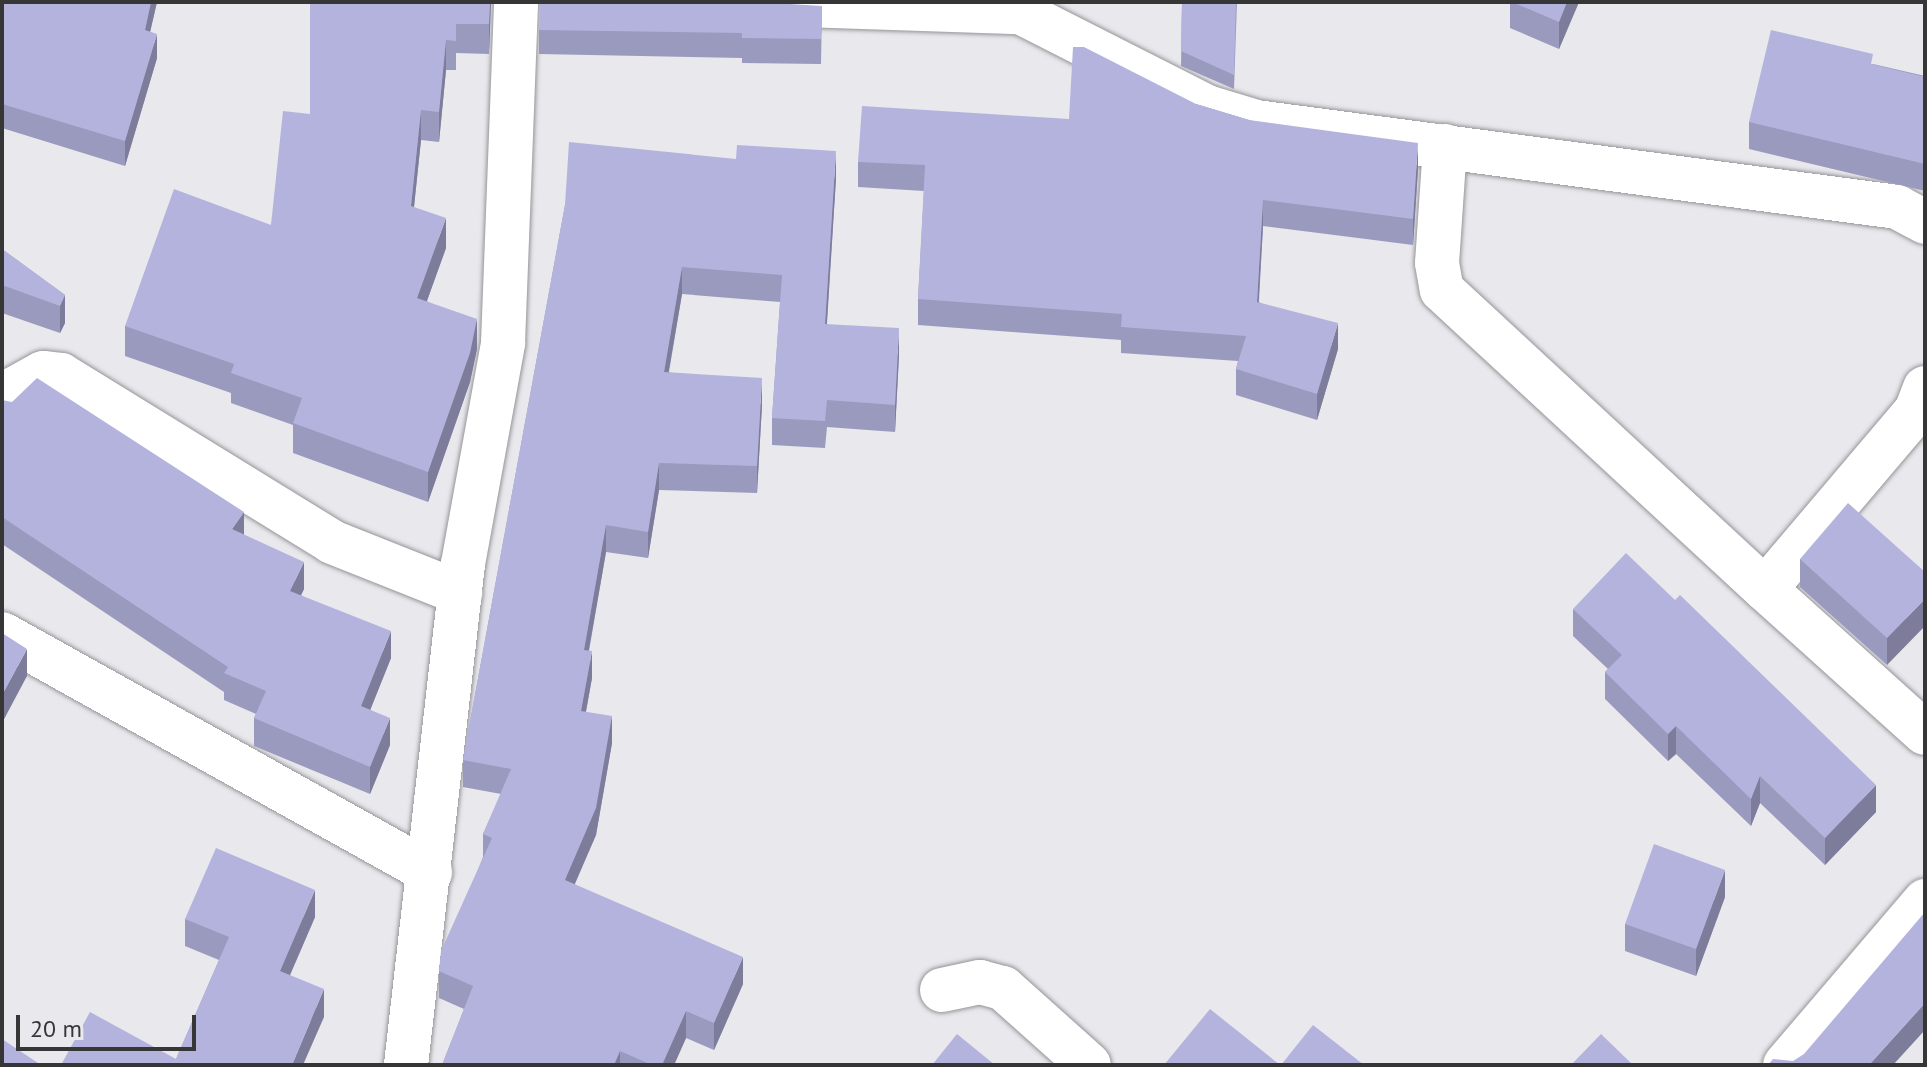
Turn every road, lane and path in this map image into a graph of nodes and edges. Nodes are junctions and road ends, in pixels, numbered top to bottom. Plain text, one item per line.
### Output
1 (516, 2) edge
2 (713, 2) edge
3 (1445, 146) junction
4 (1925, 222) edge
5 (1925, 388) edge
6 (2, 406) edge
7 (1765, 589) junction
8 (460, 593) junction
9 (2, 634) edge
10 (1925, 733) edge
11 (430, 872) junction
12 (1925, 901) edge
13 (942, 990) dead end
14 (406, 1065) edge
15 (1089, 1065) edge
16 (1785, 1065) edge

1 - 8 street
2 - 3 street
3 - 4 street
3 - 7 street
5 - 7 street
6 - 8 street
7 - 10 street
8 - 11 street
9 - 11 street
11 - 14 street
12 - 16 street
13 - 15 street

